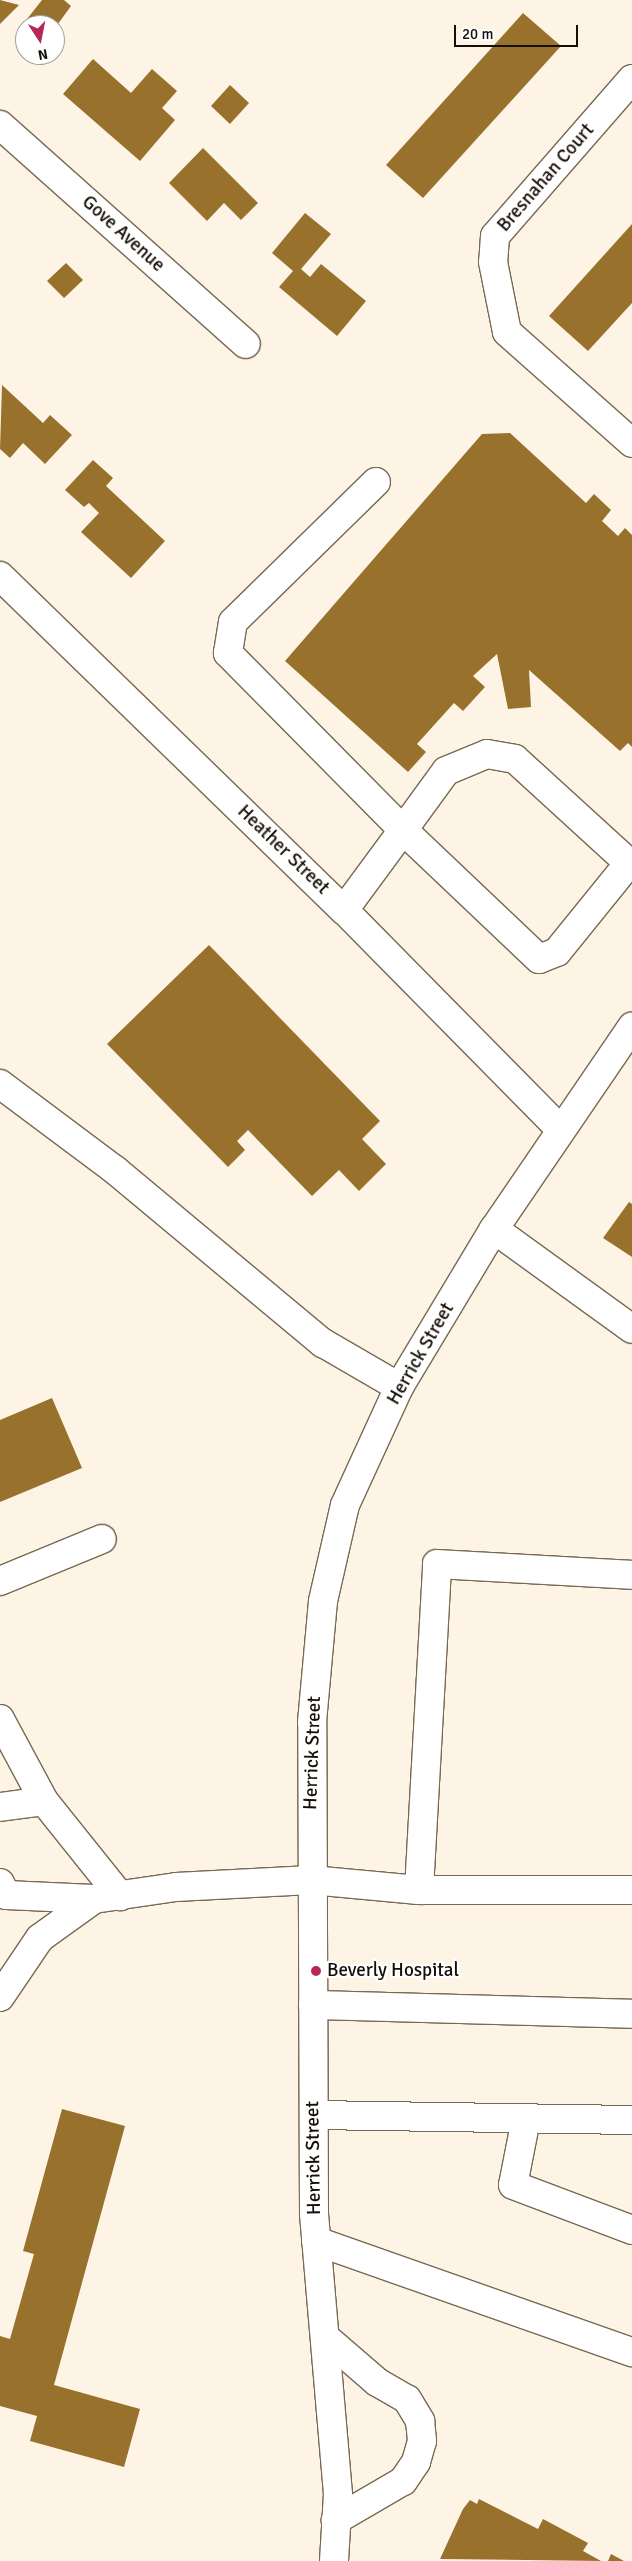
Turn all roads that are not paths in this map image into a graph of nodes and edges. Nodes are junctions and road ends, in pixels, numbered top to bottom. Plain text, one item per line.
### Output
1 (632, 79) edge
2 (0, 125) edge
3 (246, 344) dead end
4 (632, 443) edge
5 (376, 482) dead end
6 (0, 576) edge
7 (403, 830) junction
8 (630, 861) edge
9 (344, 910) junction
10 (632, 1027) edge
11 (0, 1084) edge
12 (561, 1130) junction
13 (494, 1229) junction
14 (632, 1329) edge
15 (399, 1387) junction
16 (102, 1538) dead end
17 (632, 1575) edge
18 (0, 1581) edge
19 (0, 1719) edge
20 (44, 1801) junction
21 (0, 1807) edge
22 (311, 1880) junction
23 (0, 1883) edge
24 (419, 1890) junction
25 (632, 1890) edge
26 (120, 1896) junction
27 (94, 1899) junction
28 (0, 1997) edge
29 (314, 2005) junction
30 (632, 2014) edge
31 (314, 2115) junction
32 (526, 2119) junction
33 (632, 2120) edge
34 (632, 2230) edge
35 (316, 2241) junction
36 (325, 2337) junction
37 (632, 2352) edge
38 (336, 2520) junction
39 (334, 2561) edge

1 - 4 street, Bresnahan Court
2 - 3 street, Gove Avenue
5 - 7 street
6 - 9 street, Heather Street
7 - 8 street
7 - 8 street
7 - 9 street
9 - 12 street, Heather Street
10 - 12 street, Herrick Street
11 - 15 street
12 - 13 street, Herrick Street
13 - 14 street
13 - 15 street, Herrick Street
15 - 22 street, Herrick Street
16 - 18 street
17 - 24 street
19 - 20 street
20 - 21 street
20 - 26 street
22 - 24 street
22 - 26 street
22 - 29 street, Herrick Street
23 - 27 street
24 - 25 street
26 - 27 street
27 - 28 street
29 - 30 street
29 - 31 street, Herrick Street
31 - 32 street
31 - 35 street, Herrick Street
32 - 33 street
32 - 34 street
35 - 36 street, Herrick Street
35 - 37 street
36 - 38 street, Herrick Street
36 - 38 street
38 - 39 street, Herrick Street

